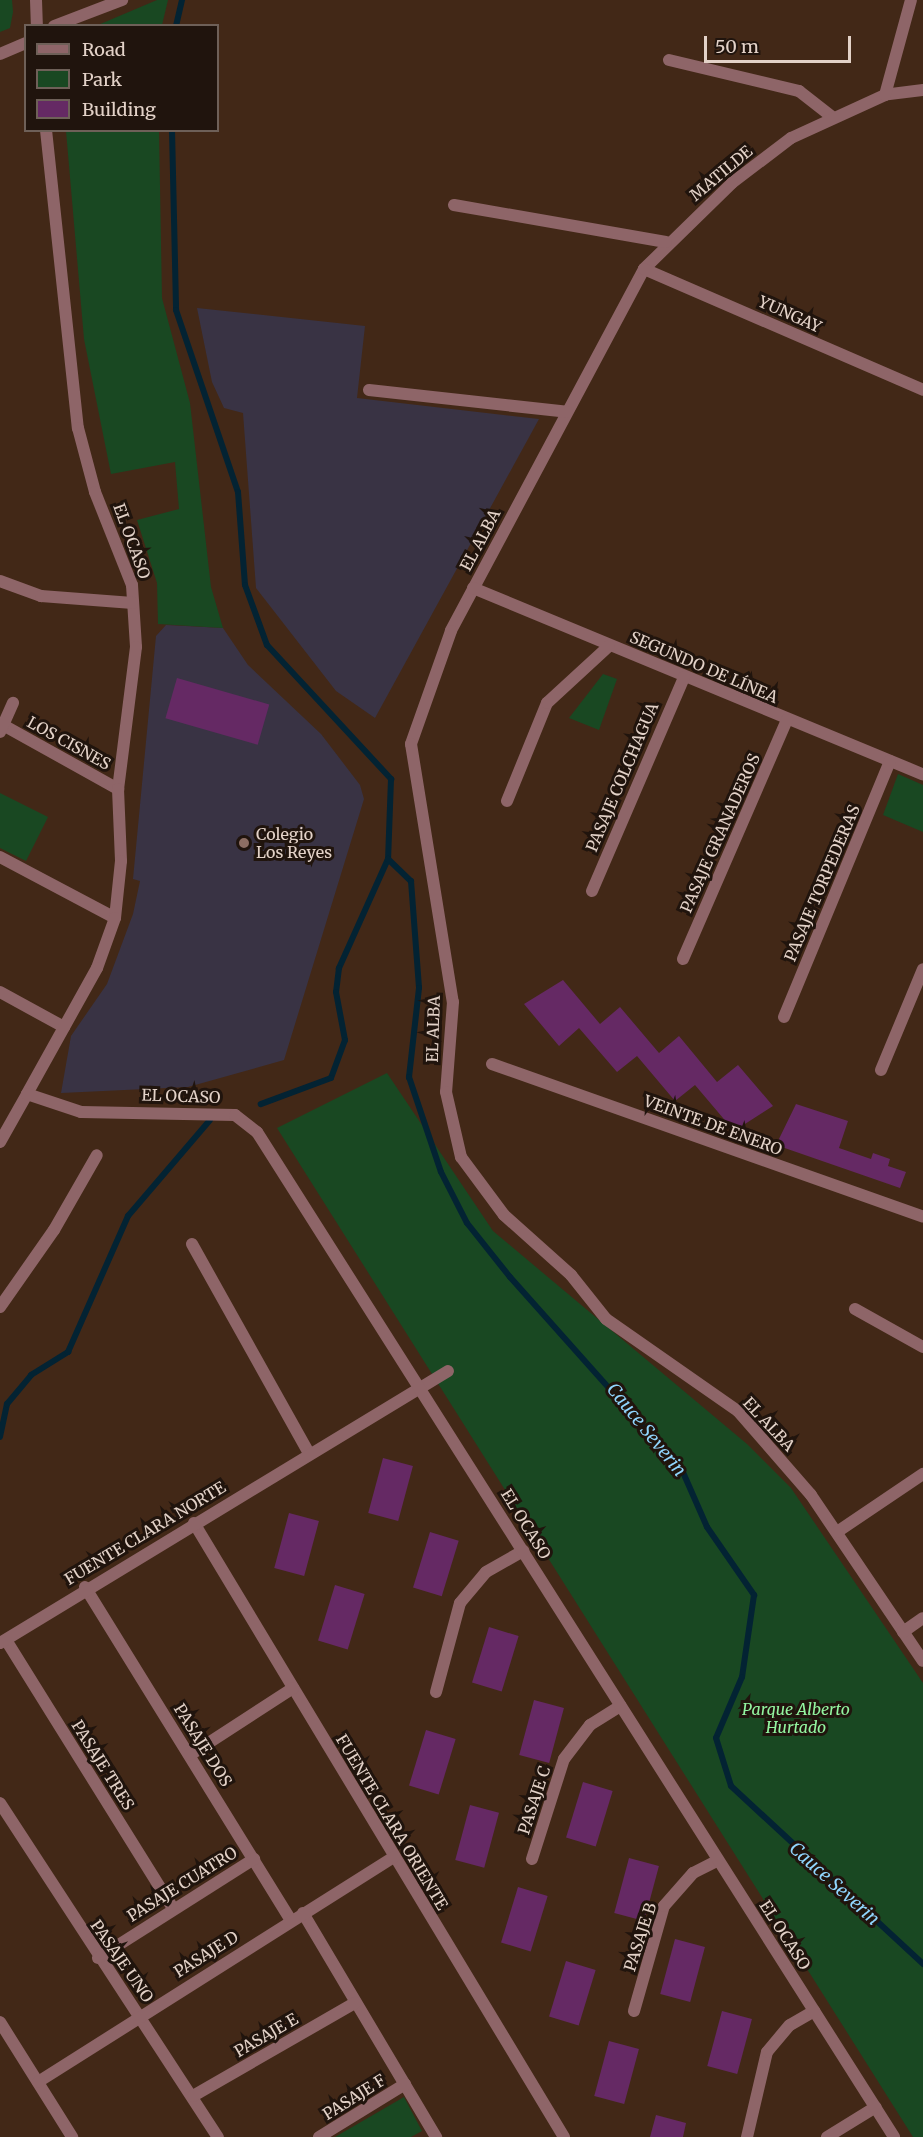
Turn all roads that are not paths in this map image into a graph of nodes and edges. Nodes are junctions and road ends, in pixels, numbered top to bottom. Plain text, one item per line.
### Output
1 (36, 0) edge
2 (122, 0) edge
3 (911, 0) edge
4 (37, 24) edge
5 (59, 24) edge
6 (24, 44) edge
7 (0, 54) edge
8 (669, 60) dead end
9 (923, 90) edge
10 (885, 95) junction
11 (831, 116) junction
12 (46, 132) edge
13 (454, 205) dead end
14 (666, 243) junction
15 (644, 269) junction
16 (369, 390) dead end
17 (923, 390) edge
18 (567, 412) junction
19 (0, 581) edge
20 (473, 588) junction
21 (133, 603) junction
22 (609, 646) junction
23 (684, 677) junction
24 (14, 703) dead end
25 (787, 720) junction
26 (2, 729) edge
27 (890, 761) junction
28 (923, 774) edge
29 (118, 789) junction
30 (507, 801) dead end
31 (0, 857) edge
32 (592, 891) dead end
33 (115, 918) junction
34 (683, 959) dead end
35 (923, 969) edge
36 (0, 992) edge
37 (784, 1017) dead end
38 (64, 1027) junction
39 (492, 1064) dead end
40 (881, 1070) dead end
41 (27, 1094) junction
42 (0, 1142) edge
43 (97, 1155) dead end
44 (923, 1216) edge
45 (192, 1244) dead end
46 (0, 1308) edge
47 (855, 1309) dead end
48 (923, 1347) edge
49 (448, 1371) dead end
50 (419, 1386) junction
51 (309, 1453) junction
52 (923, 1474) edge
53 (194, 1523) junction
54 (837, 1532) junction
55 (523, 1551) junction
56 (85, 1587) junction
57 (923, 1618) edge
58 (903, 1632) junction
59 (3, 1641) edge
60 (923, 1661) edge
61 (292, 1688) junction
62 (436, 1692) dead end
63 (621, 1706) junction
64 (190, 1755) junction
65 (0, 1803) edge
66 (394, 1857) junction
67 (532, 1858) dead end
68 (254, 1859) junction
69 (718, 1860) junction
70 (173, 1908) junction
71 (303, 1913) junction
72 (291, 1920) junction
73 (98, 1958) junction
74 (355, 2003) junction
75 (634, 2011) dead end
76 (814, 2011) junction
77 (141, 2016) junction
78 (0, 2022) edge
79 (38, 2082) junction
80 (405, 2084) junction
81 (193, 2096) junction
82 (876, 2108) junction
83 (432, 2136) edge
84 (72, 2137) edge
85 (218, 2137) edge
86 (319, 2137) edge
87 (564, 2137) edge
88 (747, 2137) edge
89 (827, 2137) edge
90 (894, 2137) edge

1 - 4 street
2 - 5 street
3 - 10 street
6 - 7 street
8 - 11 street
9 - 10 street, MATILDE
10 - 11 street, MATILDE
11 - 14 street, MATILDE
12 - 21 street, EL OCASO
13 - 14 street
14 - 15 street, MATILDE
15 - 17 street, YUNGAY
15 - 18 street, EL ALBA
16 - 18 street
18 - 20 street, EL ALBA
19 - 21 street
20 - 22 street, SEGUNDO DE LÍNEA
20 - 54 street, EL ALBA
21 - 29 street, EL OCASO
22 - 23 street, SEGUNDO DE LÍNEA
22 - 30 street
23 - 25 street, SEGUNDO DE LÍNEA
23 - 32 street, PASAJE COLCHAGUA
24 - 26 street
25 - 27 street, SEGUNDO DE LÍNEA
25 - 34 street, PASAJE GRANADEROS
26 - 29 street, LOS CISNES
27 - 28 street, SEGUNDO DE LÍNEA
27 - 37 street, PASAJE TORPEDERAS
29 - 33 street, EL OCASO
31 - 33 street
33 - 38 street, EL OCASO
35 - 40 street
36 - 38 street
38 - 41 street, EL OCASO
39 - 44 street, VEINTE DE ENERO
41 - 42 street, EL OCASO
41 - 50 street, EL OCASO
43 - 46 street
45 - 51 street
47 - 48 street
49 - 50 street, FUENTE CLARA NORTE
50 - 51 street, FUENTE CLARA NORTE
50 - 55 street, EL OCASO
51 - 53 street, FUENTE CLARA NORTE
52 - 54 street
53 - 56 street, FUENTE CLARA NORTE
53 - 61 street, FUENTE CLARA ORIENTE
54 - 58 street, EL ALBA
55 - 62 street
55 - 63 street, EL OCASO
56 - 59 street, FUENTE CLARA NORTE
56 - 64 street, PASAJE DOS
57 - 58 street
58 - 60 street, EL ALBA
59 - 70 street, PASAJE TRES
61 - 64 street
61 - 66 street, FUENTE CLARA ORIENTE
63 - 67 street, PASAJE C
63 - 69 street, EL OCASO
64 - 68 street, PASAJE DOS
65 - 73 street, PASAJE UNO
66 - 71 street, PASAJE D
66 - 87 street, FUENTE CLARA ORIENTE
68 - 70 street, PASAJE CUATRO
68 - 72 street, PASAJE DOS
69 - 75 street, PASAJE B
69 - 76 street, EL OCASO
70 - 73 street, PASAJE CUATRO
71 - 72 street, PASAJE D
71 - 74 street
72 - 77 street, PASAJE D
73 - 77 street, PASAJE UNO
74 - 80 street
74 - 81 street, PASAJE E
76 - 82 street, EL OCASO
76 - 88 street
77 - 79 street, PASAJE D
77 - 81 street, PASAJE UNO
78 - 79 street
79 - 84 street
80 - 83 street
80 - 86 street, PASAJE F
81 - 85 street, PASAJE UNO
82 - 89 street
82 - 90 street, EL OCASO

